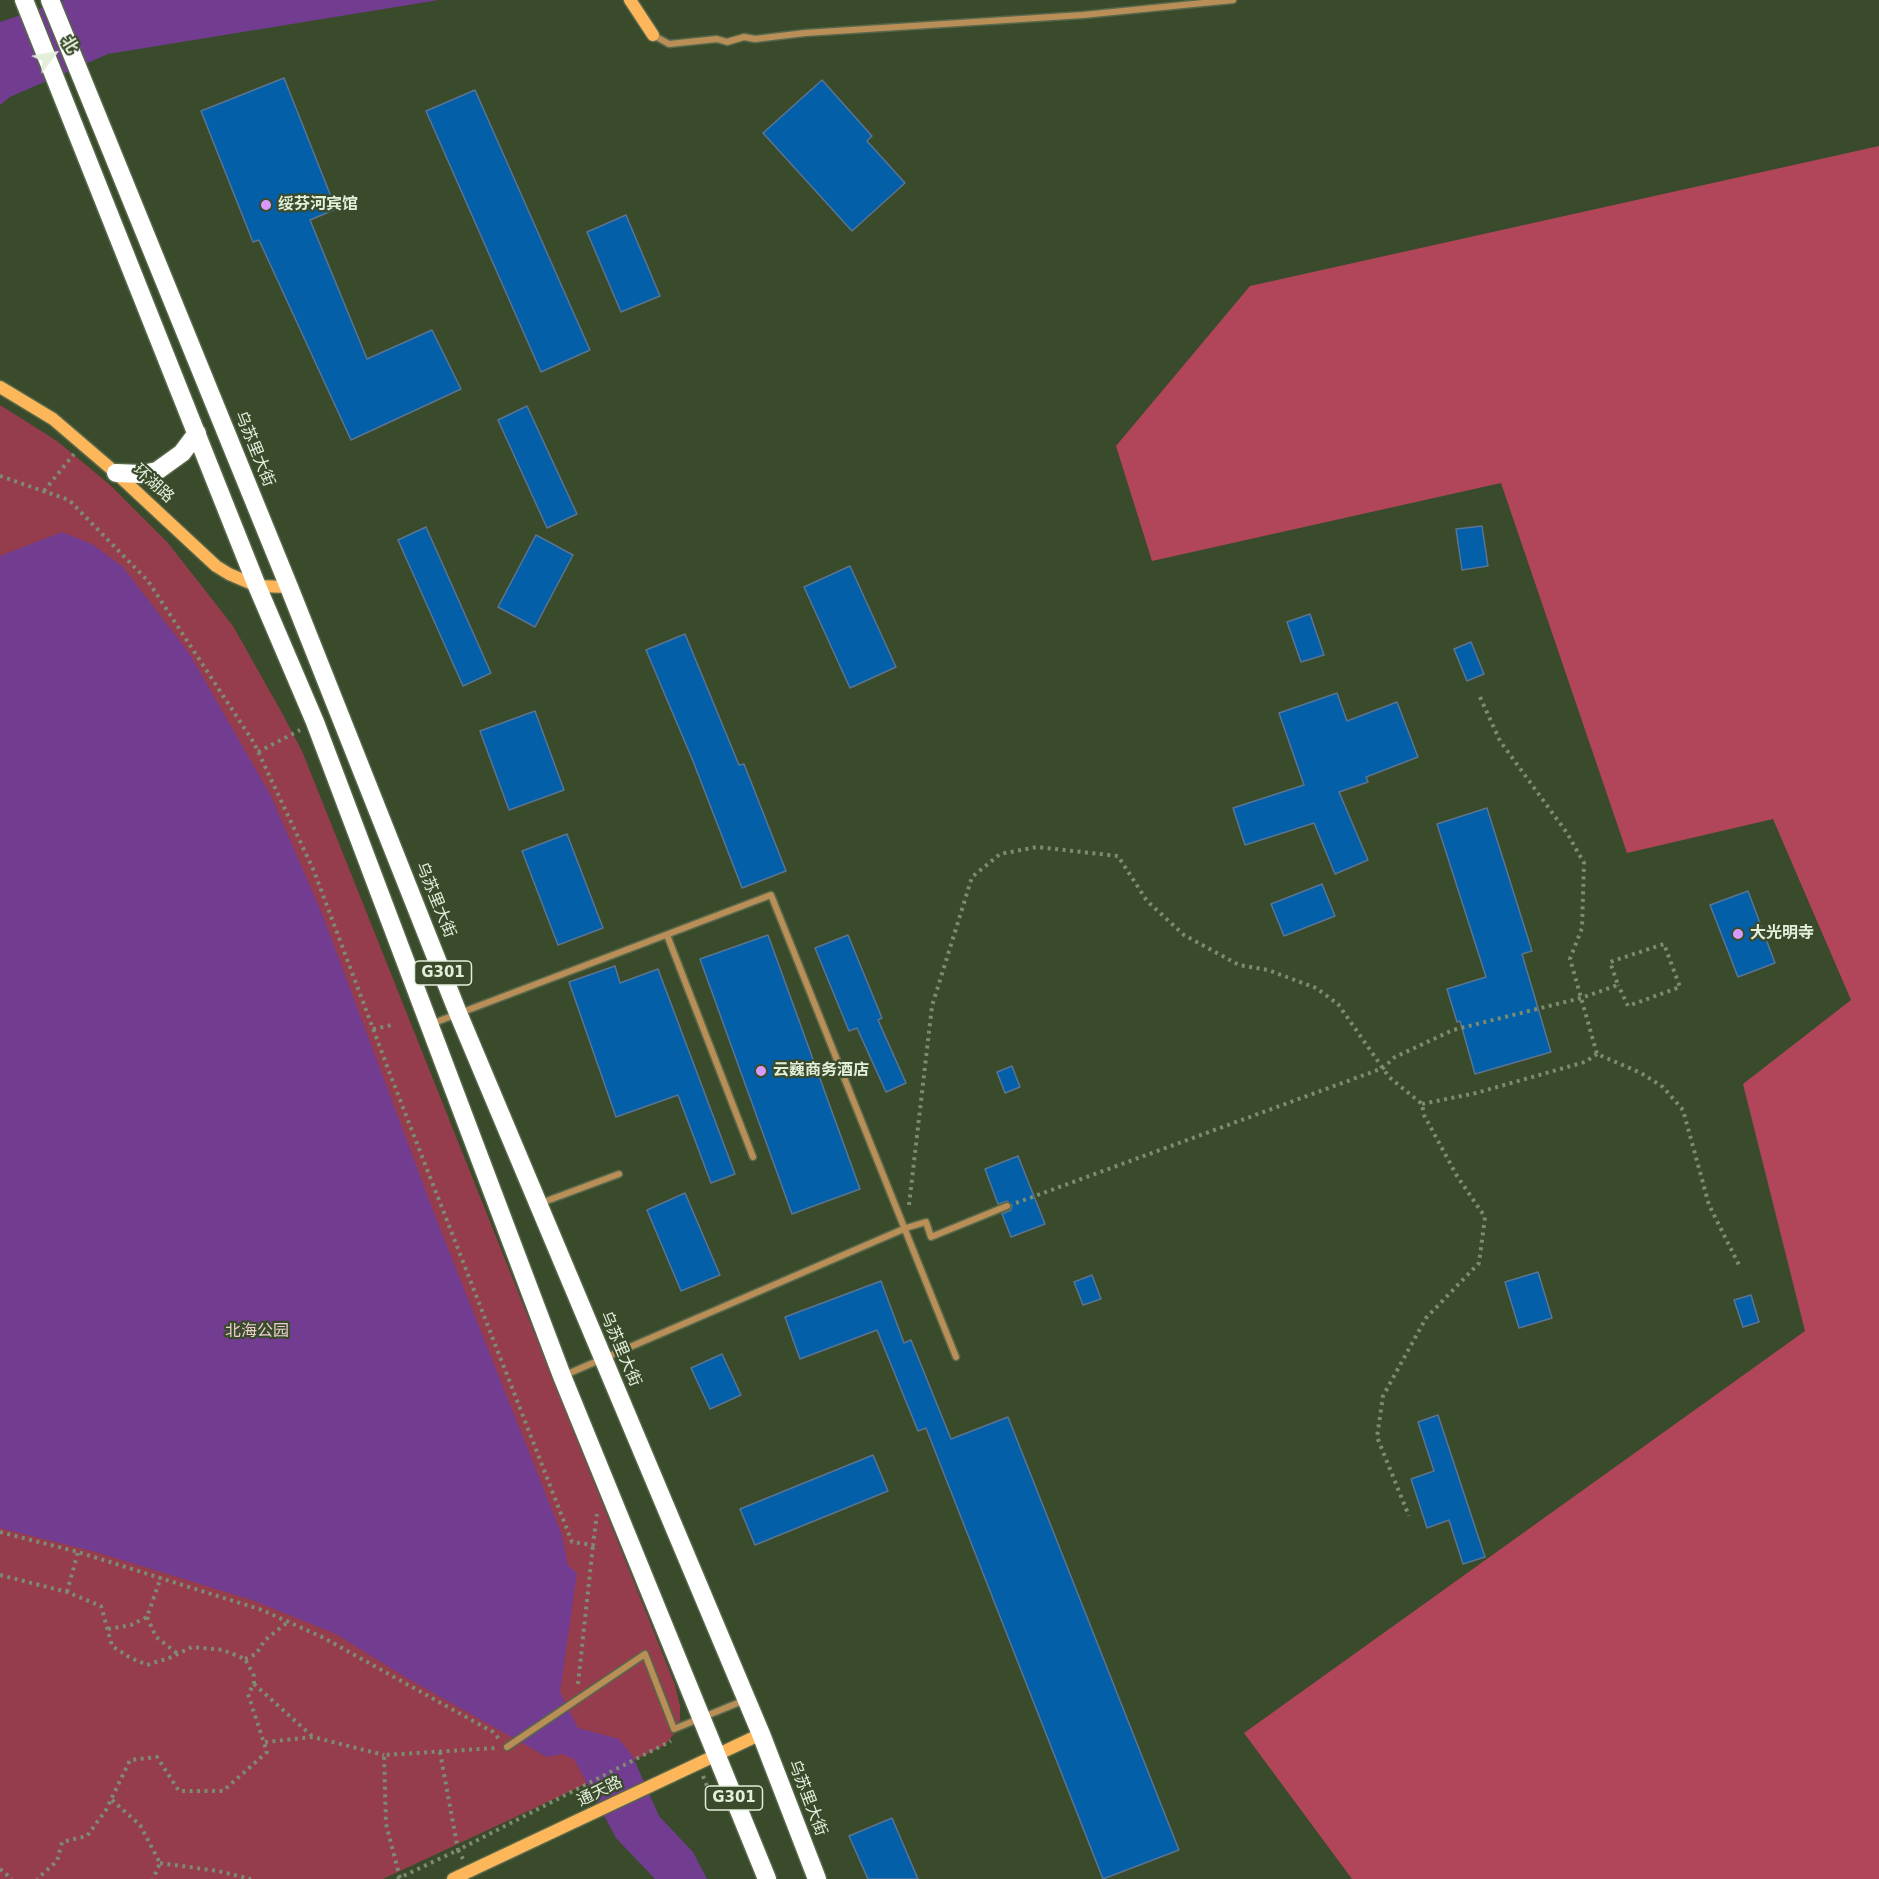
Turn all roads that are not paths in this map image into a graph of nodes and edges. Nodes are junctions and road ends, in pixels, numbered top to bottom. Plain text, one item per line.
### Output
1 (50, 0) edge
2 (630, 0) edge
3 (1233, 0) edge
4 (25, 4) edge
5 (653, 35) joint
6 (0, 387) edge
7 (196, 433) junction
8 (116, 473) junction
9 (257, 586) junction
10 (289, 587) junction
11 (667, 935) junction
12 (459, 1013) junction
13 (430, 1024) junction
14 (753, 1157) dead end
15 (619, 1174) dead end
16 (538, 1205) junction
17 (1007, 1206) road end
18 (906, 1228) junction
19 (956, 1357) dead end
20 (602, 1359) junction
21 (562, 1376) junction
22 (746, 1700) junction
23 (701, 1718) junction
24 (761, 1734) junction
25 (507, 1748) road end
26 (715, 1754) junction
27 (453, 1879) edge
28 (767, 1879) edge
29 (818, 1879) edge

1 - 10 highway, 乌苏里大街 / G301
2 - 5 main road
3 - 5 street
4 - 7 highway, G301
6 - 8 main road, 环湖路
7 - 8 highway
7 - 9 highway, G301
8 - 9 main road, 环湖路
9 - 10 main road, 环湖路
9 - 13 highway, G301
10 - 12 highway, 乌苏里大街 / G301
11 - 12 street
11 - 14 street
11 - 18 street
12 - 13 street
12 - 16 highway, 乌苏里大街 / G301
13 - 21 highway, G301
15 - 16 street
16 - 20 highway, 乌苏里大街 / G301
17 - 18 street
18 - 19 street
18 - 20 street
20 - 21 street
20 - 22 highway, 乌苏里大街 / G301
21 - 23 highway, G301
22 - 23 street
22 - 24 highway, 乌苏里大街 / G301
23 - 25 street
23 - 26 highway, G301
24 - 26 main road, 通天路
24 - 29 highway, 乌苏里大街 / G301
26 - 27 main road, 通天路
26 - 28 highway, G301

